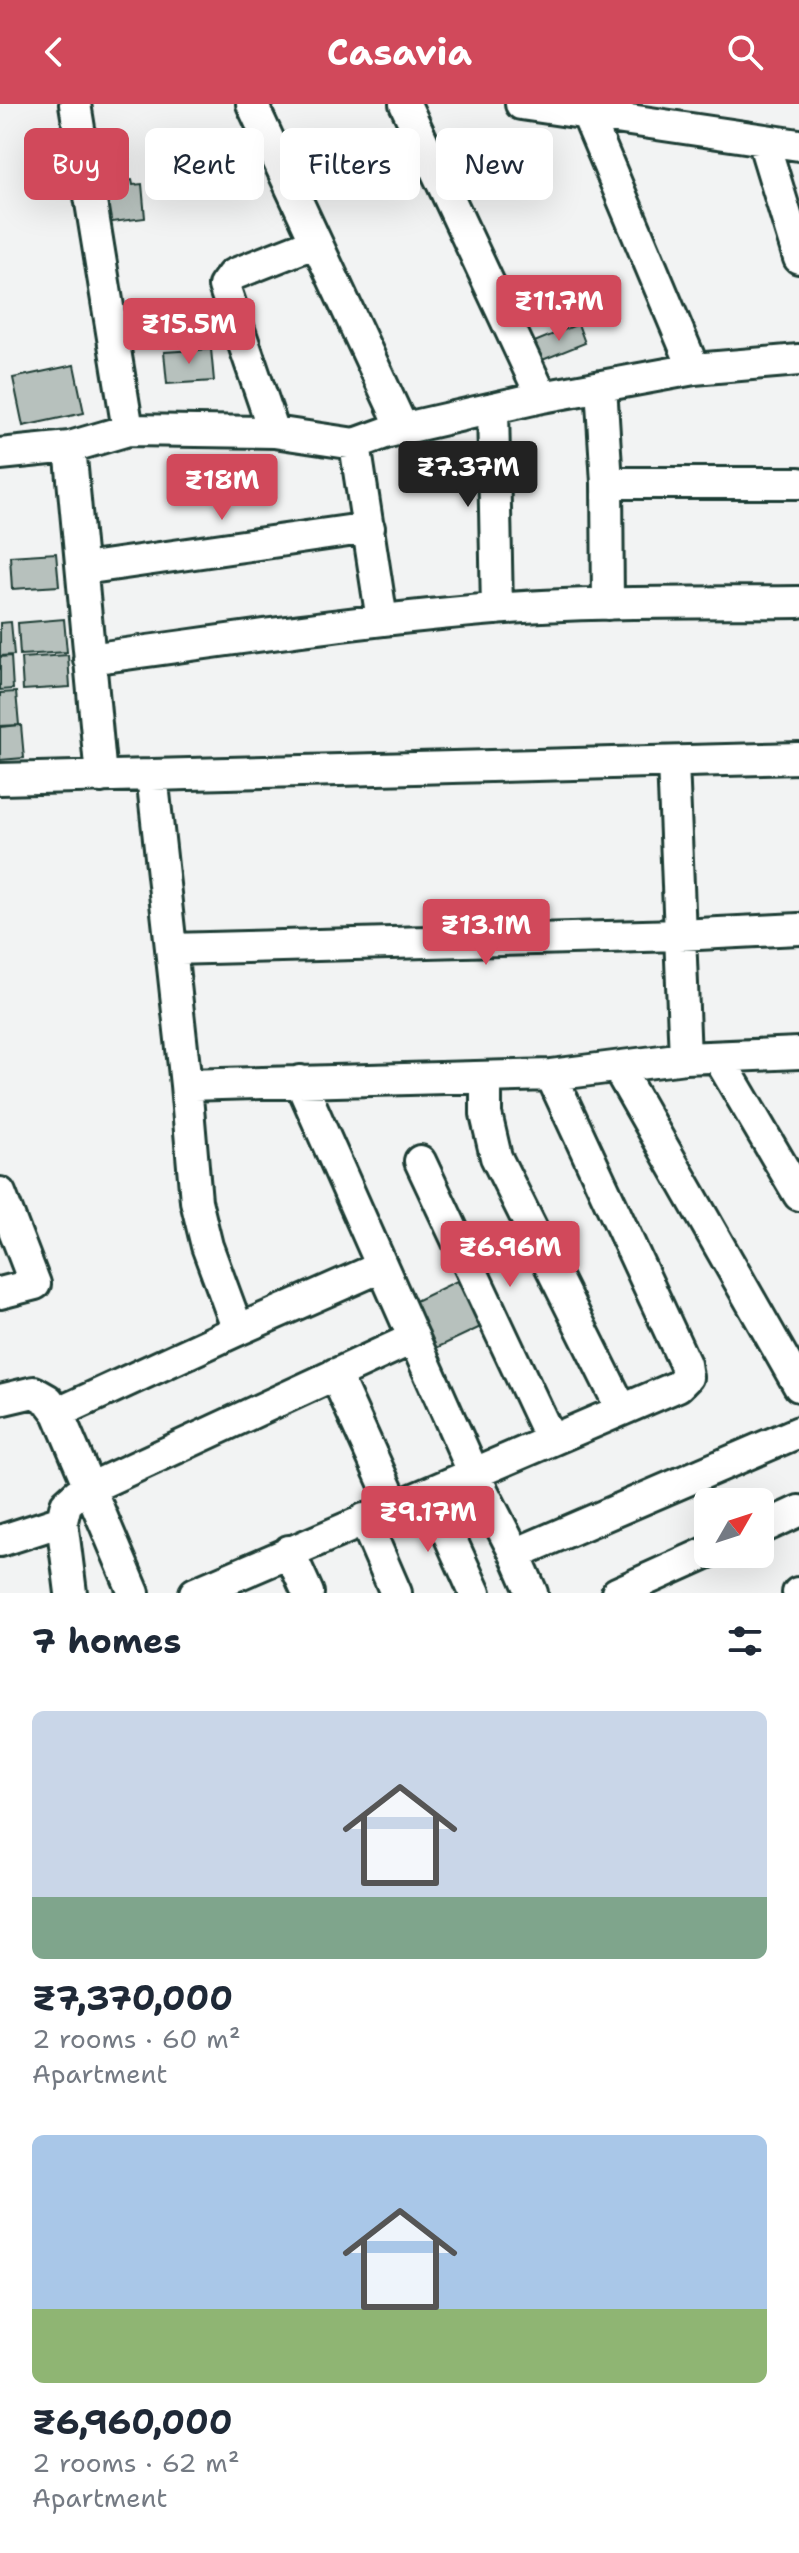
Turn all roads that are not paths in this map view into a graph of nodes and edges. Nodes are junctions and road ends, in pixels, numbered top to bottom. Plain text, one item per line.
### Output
1 (75, 104) edge
2 (252, 104) edge
3 (405, 104) edge
4 (521, 104) edge
5 (587, 114) junction
6 (763, 140) junction
7 (799, 145) edge
8 (316, 242) junction
9 (799, 258) edge
10 (799, 360) edge
11 (694, 369) junction
12 (601, 386) junction
13 (542, 397) junction
14 (493, 408) junction
15 (403, 429) junction
16 (128, 430) junction
17 (274, 432) junction
18 (355, 444) junction
19 (70, 447) junction
20 (0, 454) edge
21 (607, 483) junction
22 (799, 483) edge
23 (369, 528) junction
24 (83, 569) junction
25 (799, 602) edge
26 (608, 604) junction
27 (497, 609) junction
28 (382, 620) junction
29 (89, 659) junction
30 (799, 758) edge
31 (673, 762) junction
32 (152, 775) junction
33 (101, 777) junction
34 (0, 779) edge
35 (799, 929) edge
36 (679, 935) junction
37 (171, 949) junction
38 (799, 1053) edge
39 (718, 1057) junction
40 (685, 1058) junction
41 (618, 1068) junction
42 (551, 1075) junction
43 (486, 1079) junction
44 (300, 1081) junction
45 (186, 1085) junction
46 (420, 1161) dead end
47 (0, 1193) edge
48 (799, 1195) edge
49 (381, 1267) junction
50 (0, 1293) edge
51 (238, 1330) junction
52 (414, 1338) junction
53 (335, 1374) junction
54 (799, 1386) edge
55 (0, 1400) edge
56 (622, 1410) junction
57 (58, 1413) junction
58 (799, 1432) edge
59 (551, 1440) junction
60 (474, 1474) junction
61 (87, 1487) junction
62 (430, 1493) junction
63 (395, 1507) junction
64 (799, 1511) edge
65 (364, 1519) junction
66 (62, 1521) junction
67 (774, 1523) edge
68 (0, 1541) edge
69 (289, 1551) junction
70 (515, 1554) junction
71 (694, 1558) edge
72 (213, 1589) edge
73 (71, 1593) edge
74 (134, 1593) edge
75 (308, 1593) edge
76 (396, 1593) edge
77 (475, 1593) edge
78 (532, 1593) edge
79 (617, 1593) edge

1 - 16 street
2 - 8 street
3 - 13 street
4 - 5 street
5 - 6 street
5 - 11 street
6 - 7 street
6 - 9 street
8 - 15 street
8 - 17 street
10 - 11 street
11 - 12 street
12 - 13 street
12 - 21 street
13 - 14 street
14 - 15 street
14 - 27 street
15 - 18 street
16 - 17 street
16 - 19 street
17 - 18 street
18 - 23 street
19 - 20 street
19 - 24 street
21 - 22 street
21 - 26 street
23 - 24 street
23 - 28 street
24 - 29 street
25 - 26 street
26 - 27 street
27 - 28 street
28 - 29 street
29 - 33 street
30 - 31 street
31 - 32 street
31 - 36 street
32 - 33 street
32 - 37 street
33 - 34 street
35 - 36 street
36 - 37 street
36 - 40 street
37 - 45 street
38 - 39 street
39 - 40 street
39 - 48 street
40 - 41 street
41 - 42 street
41 - 54 street
42 - 43 street
42 - 56 street
43 - 44 street
43 - 56 street
44 - 45 street
44 - 49 street
45 - 51 street
46 - 59 street
47 - 50 street
49 - 51 street
49 - 52 street
51 - 57 street
52 - 53 street
52 - 60 street
53 - 61 street
53 - 63 street
55 - 57 street
56 - 59 street
57 - 61 street
58 - 70 street
59 - 60 street
60 - 62 street
60 - 70 street
61 - 66 street
61 - 74 street
62 - 63 street
62 - 77 street
63 - 65 street
64 - 67 street
65 - 69 street
65 - 76 street
66 - 68 street
66 - 73 street
69 - 72 street
69 - 75 street
70 - 78 street
71 - 79 street

